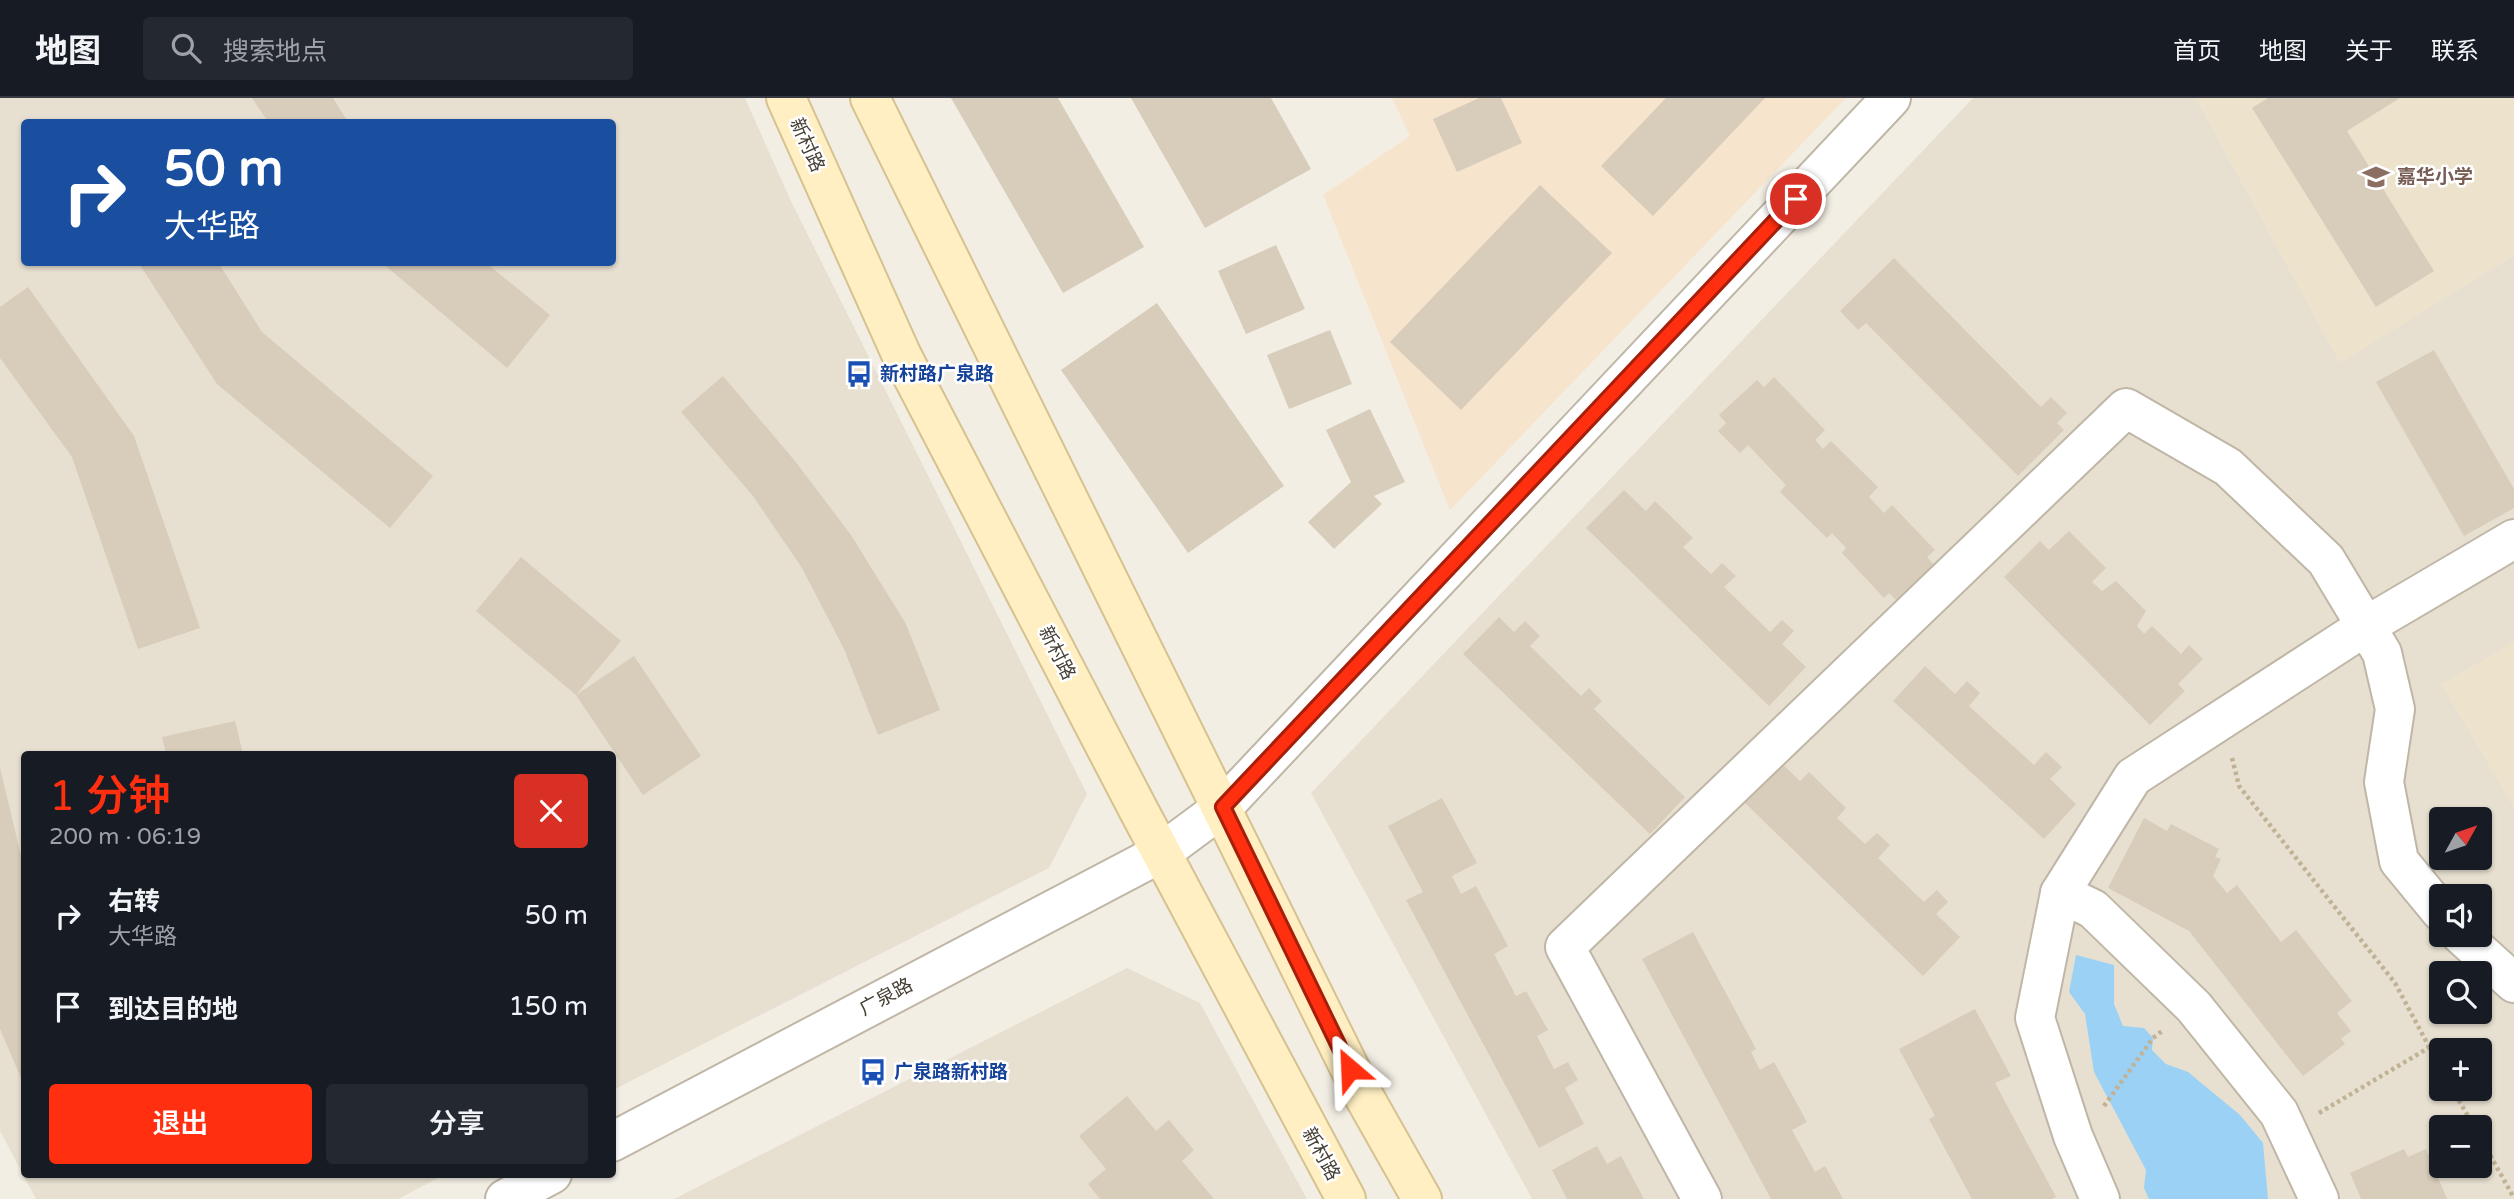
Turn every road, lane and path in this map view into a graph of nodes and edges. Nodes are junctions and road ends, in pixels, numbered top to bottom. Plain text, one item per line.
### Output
1 (786, 98) edge
2 (870, 98) edge
3 (1891, 98) edge
4 (2514, 539) edge
5 (2366, 626) junction
6 (2223, 719) junction
7 (1223, 807) junction
8 (1161, 853) junction
9 (2060, 893) junction
10 (2429, 898) edge
11 (2474, 947) edge
12 (2514, 983) edge
13 (2153, 1038) dead end
14 (2429, 1045) edge
15 (2429, 1048) edge
16 (2110, 1099) dead end
17 (2288, 1131) junction
18 (616, 1140) edge
19 (2492, 1159) edge
20 (544, 1178) edge
21 (2514, 1198) edge
22 (505, 1199) edge
23 (1346, 1199) edge
24 (1422, 1199) edge
25 (1702, 1199) edge
26 (2100, 1199) edge
27 (2319, 1199) edge

1 - 8 main road, 新村路
2 - 7 main road
3 - 7 street, 广泉路
4 - 5 street
5 - 6 street
5 - 10 street
5 - 25 street
6 - 9 street
6 - 14 path
7 - 8 street, 广泉路
7 - 24 main road
8 - 18 street, 广泉路
8 - 23 main road, 新村路
9 - 17 street
9 - 26 street
11 - 12 street
13 - 16 path
15 - 17 path
17 - 27 street
19 - 21 path
20 - 22 street

